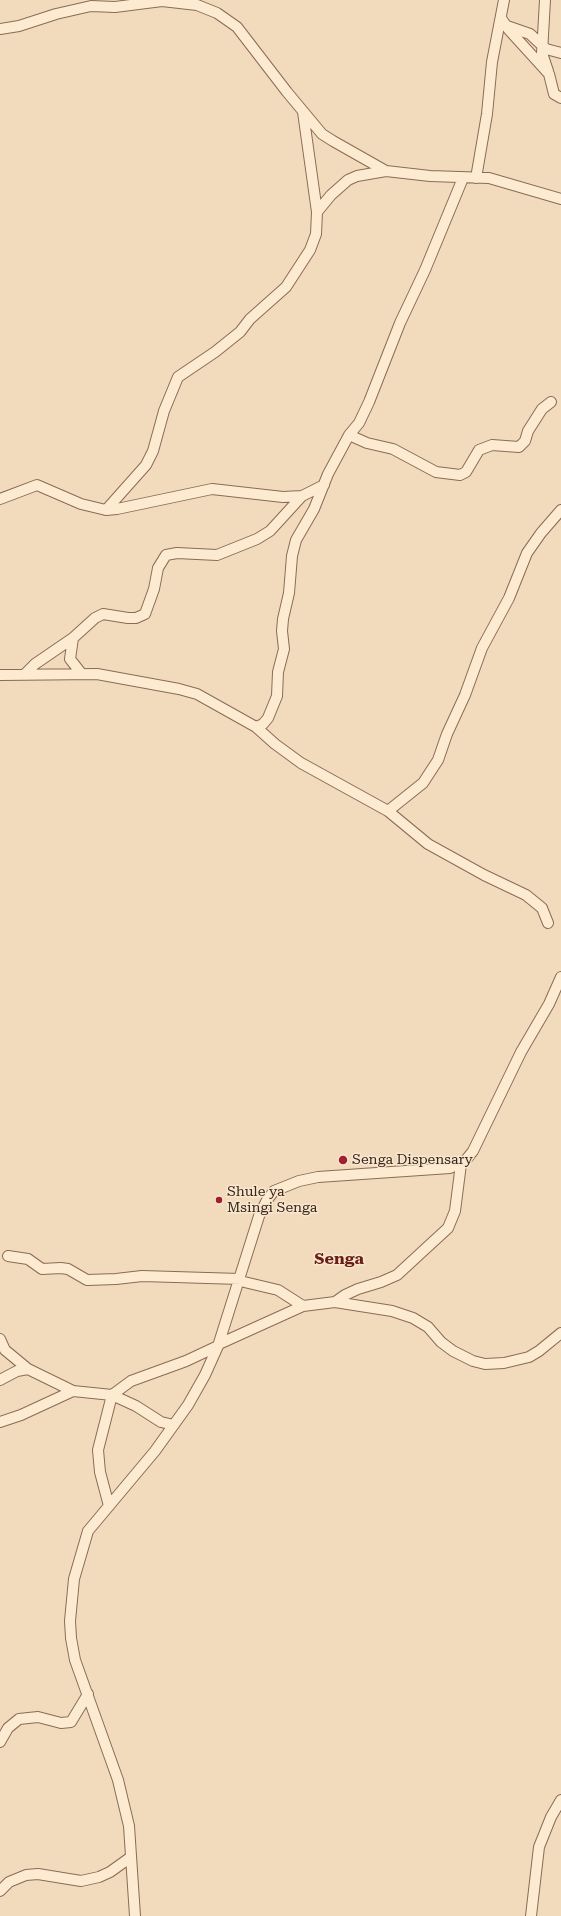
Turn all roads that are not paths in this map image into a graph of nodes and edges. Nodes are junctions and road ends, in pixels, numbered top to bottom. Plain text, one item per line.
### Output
1 (504, 0) edge
2 (545, 0) edge
3 (503, 22) junction
4 (0, 29) edge
5 (542, 47) junction
6 (561, 53) edge
7 (549, 74) junction
8 (561, 98) edge
9 (303, 112) junction
10 (386, 171) junction
11 (463, 178) junction
12 (476, 178) junction
13 (561, 199) edge
14 (317, 212) junction
15 (551, 402) dead end
16 (349, 435) junction
17 (324, 485) junction
18 (302, 496) junction
19 (0, 499) edge
20 (106, 510) junction
21 (561, 510) edge
22 (73, 638) junction
23 (54, 650) junction
24 (73, 664) junction
25 (81, 673) junction
26 (0, 674) edge
27 (25, 674) junction
28 (256, 727) junction
29 (388, 811) junction
30 (548, 923) dead end
31 (561, 977) edge
32 (461, 1164) junction
33 (8, 1256) dead end
34 (240, 1280) junction
35 (335, 1302) junction
36 (303, 1306) junction
37 (561, 1333) edge
38 (0, 1339) edge
39 (218, 1345) junction
40 (28, 1369) junction
41 (0, 1380) edge
42 (73, 1391) junction
43 (112, 1395) junction
44 (0, 1422) edge
45 (174, 1425) junction
46 (109, 1506) junction
47 (88, 1694) junction
48 (0, 1742) edge
49 (561, 1800) edge
50 (131, 1857) junction
51 (0, 1891) edge
52 (136, 1916) edge
53 (531, 1916) edge

1 - 3 street
2 - 5 street
3 - 5 street
3 - 7 street
3 - 12 street
4 - 9 street
5 - 6 street
5 - 7 street
7 - 8 street
9 - 10 street
9 - 14 street
10 - 11 street
10 - 14 street
11 - 12 street
11 - 16 street
12 - 13 street
14 - 20 street
15 - 16 street
16 - 17 street
17 - 18 street
17 - 28 street
18 - 20 street
18 - 22 street
19 - 20 street
21 - 29 street
22 - 23 street
22 - 24 street
23 - 24 street
23 - 27 street
24 - 25 street
25 - 27 street
25 - 28 street
26 - 27 street
28 - 29 street
29 - 30 street
31 - 32 street
32 - 34 street
32 - 35 street
33 - 34 street
34 - 36 street
34 - 39 street
35 - 36 street
35 - 37 street
36 - 39 street
38 - 40 street
39 - 43 street
39 - 45 street
40 - 41 street
40 - 42 street
42 - 43 street
42 - 44 street
43 - 45 street
43 - 46 street
45 - 46 street
46 - 47 street
47 - 48 street
47 - 50 street
49 - 53 street
50 - 51 street
50 - 52 street

